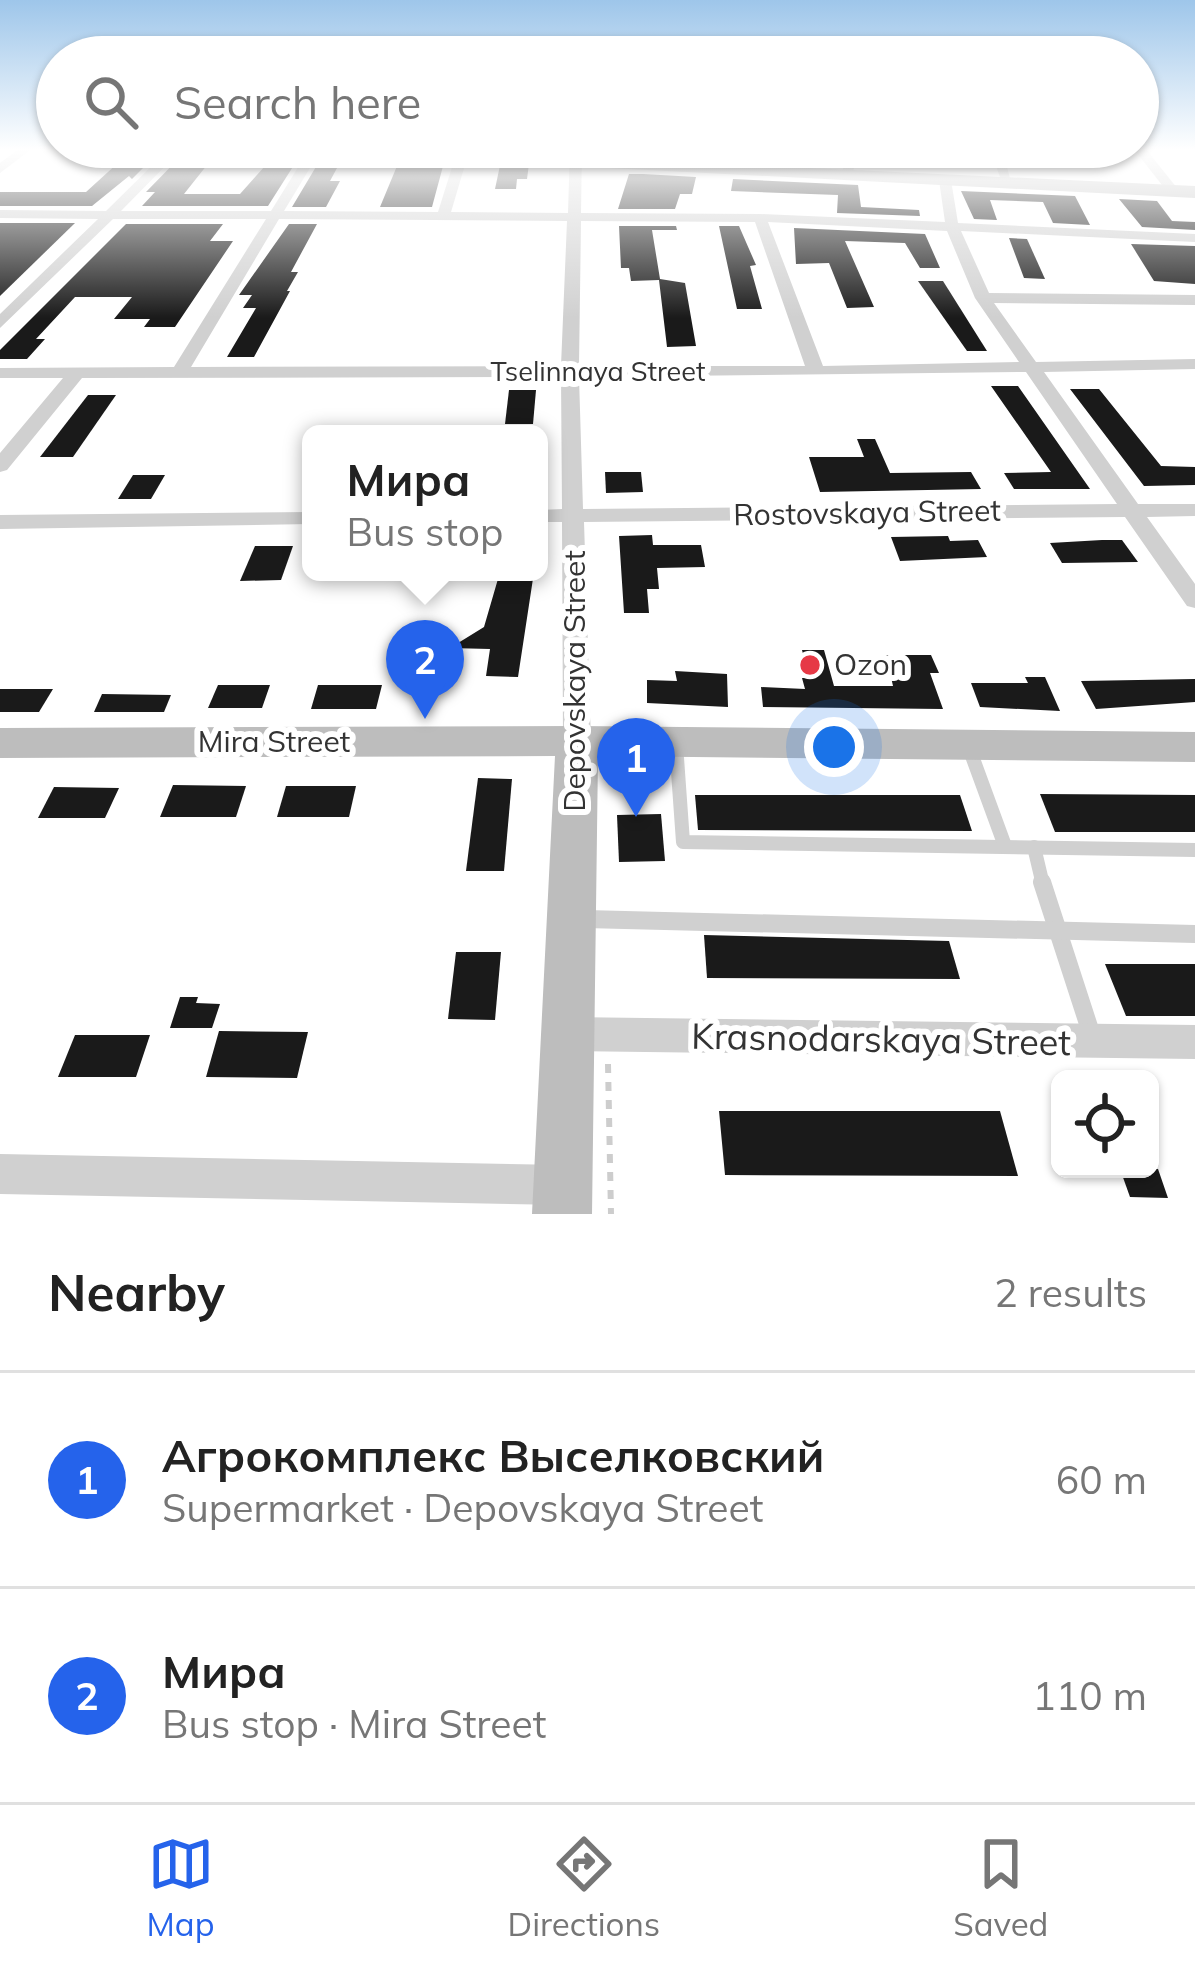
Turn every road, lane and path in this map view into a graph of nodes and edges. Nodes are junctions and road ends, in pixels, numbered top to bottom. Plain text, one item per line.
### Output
1 (119, 205) edge
2 (282, 205) edge
3 (447, 205) edge
4 (574, 205) edge
5 (949, 205) edge
6 (110, 213) junction
7 (277, 213) junction
8 (0, 214) edge
9 (444, 214) junction
10 (573, 215) junction
11 (760, 218) junction
12 (952, 227) junction
13 (1195, 238) edge
14 (983, 298) junction
15 (1195, 300) edge
16 (0, 323) edge
17 (1195, 364) edge
18 (1029, 368) junction
19 (816, 371) junction
20 (0, 373) edge
21 (76, 373) junction
22 (179, 373) junction
23 (570, 373) junction
24 (0, 466) edge
25 (1128, 510) junction
26 (1195, 510) edge
27 (575, 515) junction
28 (548, 516) edge
29 (302, 518) edge
30 (0, 522) edge
31 (1195, 601) edge
32 (577, 741) junction
33 (676, 742) junction
34 (0, 743) edge
35 (968, 744) junction
36 (1195, 747) edge
37 (1005, 846) junction
38 (1034, 847) junction
39 (1195, 850) edge
40 (572, 919) junction
41 (1054, 929) junction
42 (1195, 934) edge
43 (568, 1034) junction
44 (1195, 1042) edge
45 (1094, 1043) junction
46 (0, 1174) edge
47 (562, 1199) edge

1 - 6 street
2 - 7 street
3 - 9 street
4 - 10 street, Depovskaya Street
5 - 12 street
6 - 7 street
6 - 8 street
6 - 16 street
7 - 9 street
7 - 22 street
9 - 10 street
10 - 11 street
10 - 23 street, Depovskaya Street
11 - 12 street
11 - 19 street
12 - 13 street
12 - 14 street
14 - 15 street
14 - 18 street
17 - 18 street, Tselinnaya Street
18 - 19 street, Tselinnaya Street
18 - 25 street
19 - 23 street, Tselinnaya Street
20 - 21 street, Tselinnaya Street
21 - 22 street, Tselinnaya Street
21 - 24 street
22 - 23 street, Tselinnaya Street
23 - 27 street, Depovskaya Street
25 - 26 street, Rostovskaya Street
25 - 27 street, Rostovskaya Street
25 - 31 street
27 - 28 street, Rostovskaya Street
27 - 32 street, Depovskaya Street
29 - 30 street
32 - 33 street, Mira Street
32 - 34 street, Mira Street
32 - 40 street, Depovskaya Street
33 - 35 street, Mira Street
33 - 37 lane
35 - 36 street, Mira Street
35 - 37 lane
37 - 38 lane
38 - 39 lane
38 - 41 lane
40 - 41 lane
40 - 43 street, Depovskaya Street
41 - 42 lane
41 - 45 lane
43 - 45 street, Krasnodarskaya Street
43 - 47 street, Depovskaya Street
44 - 45 street, Krasnodarskaya Street
46 - 47 street

